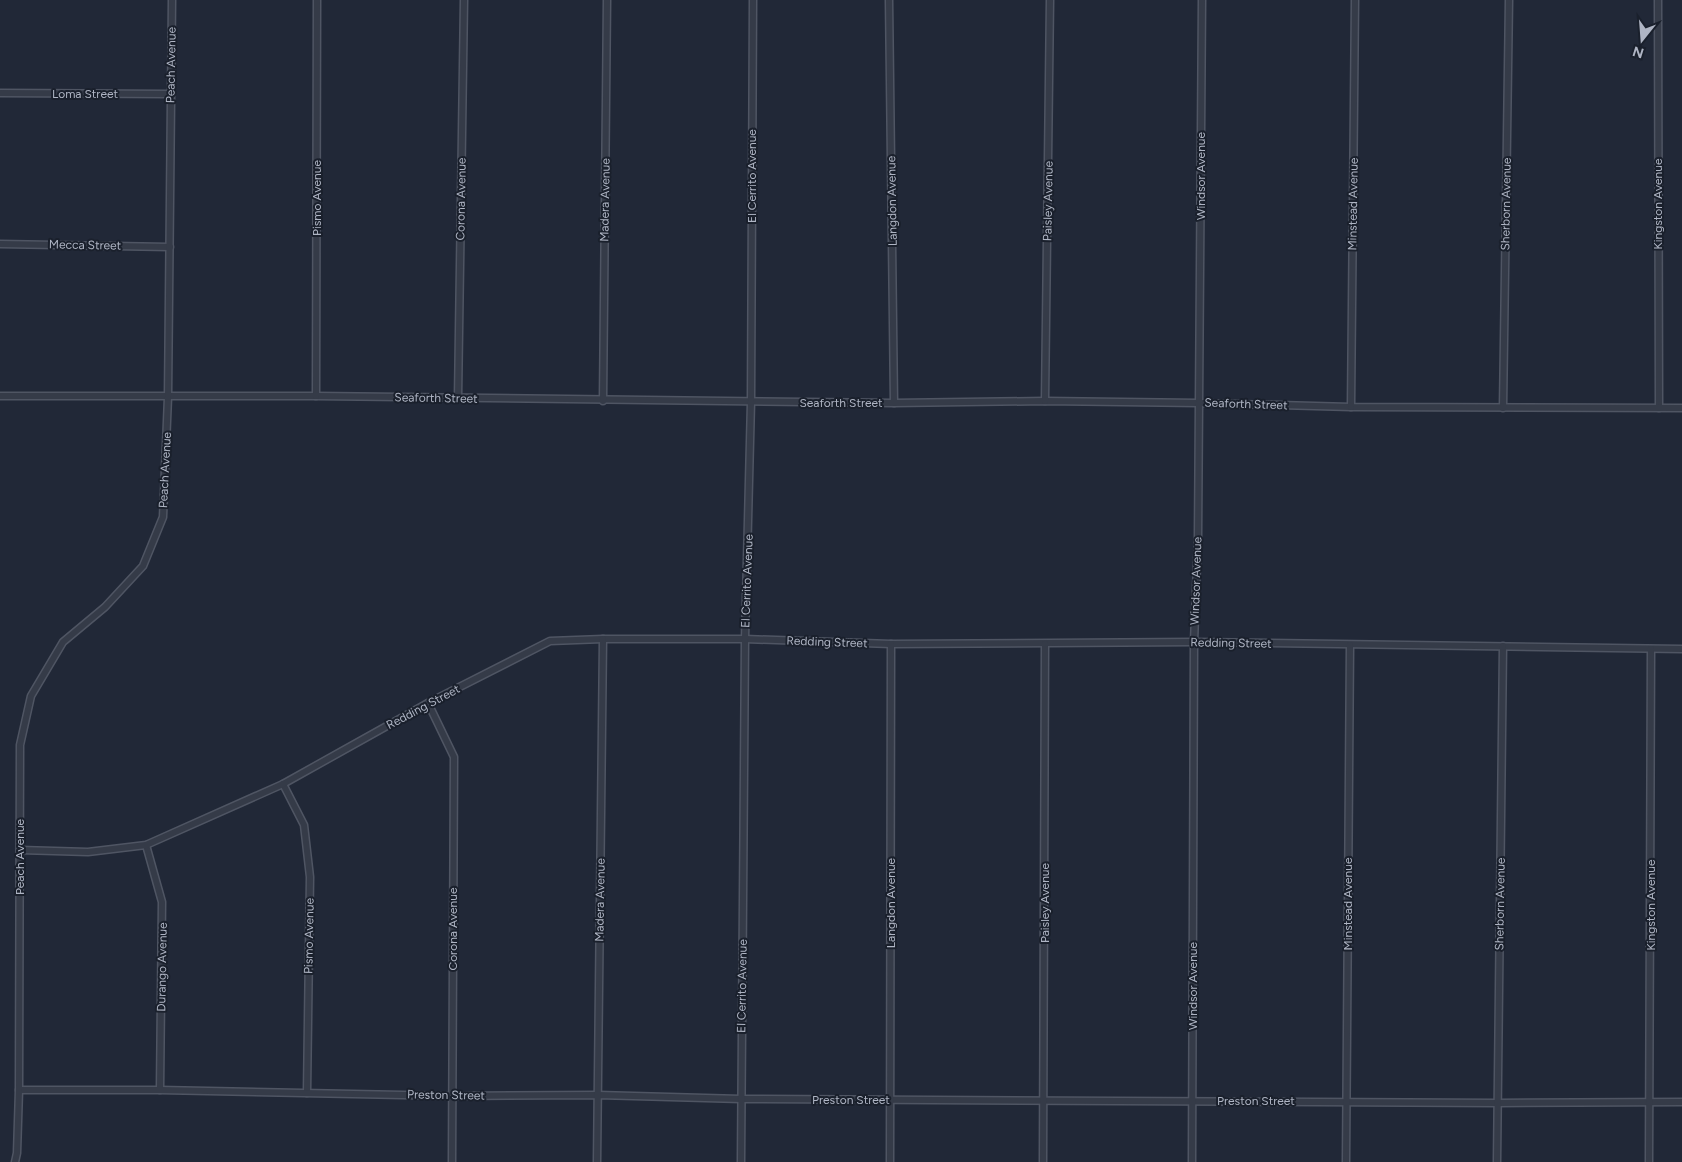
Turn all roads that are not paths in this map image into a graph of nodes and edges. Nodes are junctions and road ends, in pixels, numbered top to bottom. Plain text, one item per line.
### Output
1 (172, 0) edge
2 (317, 0) edge
3 (464, 0) edge
4 (607, 0) edge
5 (753, 0) edge
6 (889, 0) edge
7 (1050, 0) edge
8 (1202, 0) edge
9 (1355, 0) edge
10 (1509, 0) edge
11 (1658, 0) edge
12 (0, 93) edge
13 (170, 94) junction
14 (0, 244) edge
15 (170, 247) junction
16 (0, 396) edge
17 (316, 396) junction
18 (168, 397) junction
19 (458, 398) junction
20 (603, 401) junction
21 (1045, 401) junction
22 (751, 402) junction
23 (894, 403) junction
24 (1199, 403) junction
25 (1351, 407) junction
26 (1503, 408) junction
27 (1658, 408) junction
28 (1682, 408) edge
29 (603, 639) junction
30 (746, 639) junction
31 (1194, 642) junction
32 (891, 644) junction
33 (1045, 644) junction
34 (1350, 645) junction
35 (1503, 646) junction
36 (1651, 649) junction
37 (1682, 649) edge
38 (428, 703) junction
39 (283, 784) junction
40 (146, 846) junction
41 (20, 850) junction
42 (19, 1090) junction
43 (160, 1090) junction
44 (307, 1093) junction
45 (452, 1096) junction
46 (598, 1096) junction
47 (741, 1099) junction
48 (891, 1100) junction
49 (1044, 1100) junction
50 (1192, 1101) junction
51 (1346, 1101) junction
52 (1650, 1101) junction
53 (1682, 1102) edge
54 (1498, 1103) junction
55 (15, 1162) edge
56 (452, 1162) edge
57 (597, 1162) edge
58 (741, 1162) edge
59 (890, 1162) edge
60 (1043, 1162) edge
61 (1192, 1162) edge
62 (1346, 1162) edge
63 (1497, 1162) edge
64 (1649, 1162) edge

1 - 13 street, Peach Avenue
2 - 17 street, Pismo Avenue
3 - 19 street, Corona Avenue
4 - 20 street, Madera Avenue
5 - 22 street, El Cerrito Avenue
6 - 23 street, Langdon Avenue
7 - 21 street, Paisley Avenue
8 - 24 street, Windsor Avenue
9 - 25 street, Minstead Avenue
10 - 26 street, Sherborn Avenue
11 - 27 street, Kingston Avenue
12 - 13 street, Loma Street
13 - 15 street, Peach Avenue
14 - 15 street, Mecca Street
15 - 18 street, Peach Avenue
16 - 18 street, Seaforth Street
17 - 18 street, Seaforth Street
17 - 19 street, Seaforth Street
18 - 41 street, Peach Avenue
19 - 20 street, Seaforth Street
20 - 22 street, Seaforth Street
21 - 23 street, Seaforth Street
21 - 24 street, Seaforth Street
22 - 23 street, Seaforth Street
22 - 30 street, El Cerrito Avenue
24 - 25 street, Seaforth Street
24 - 31 street, Windsor Avenue
25 - 26 street, Seaforth Street
26 - 27 street, Seaforth Street
27 - 28 street, Seaforth Street
29 - 30 street, Redding Street
29 - 38 street, Redding Street
29 - 46 street, Madera Avenue
30 - 32 street, Redding Street
30 - 47 street, El Cerrito Avenue
31 - 33 street, Redding Street
31 - 34 street, Redding Street
31 - 50 street, Windsor Avenue
32 - 33 street, Redding Street
32 - 48 street, Langdon Avenue
33 - 49 street, Paisley Avenue
34 - 35 street, Redding Street
34 - 51 street, Minstead Avenue
35 - 36 street, Redding Street
35 - 54 street, Sherborn Avenue
36 - 37 street, Redding Street
36 - 52 street, Kingston Avenue
38 - 39 street, Redding Street
38 - 45 street, Corona Avenue
39 - 40 street, Redding Street
39 - 44 street, Pismo Avenue
40 - 41 street, Redding Street
40 - 43 street, Durango Avenue
41 - 42 street, Peach Avenue
42 - 43 street, Preston Street
42 - 55 street, Peach Avenue
43 - 44 street, Preston Street
44 - 45 street, Preston Street
45 - 46 street, Preston Street
45 - 56 street, Corona Avenue
46 - 47 street, Preston Street
46 - 57 street, Madera Avenue
47 - 48 street, Preston Street
47 - 58 street, El Cerrito Avenue
48 - 49 street, Preston Street
48 - 59 street, Langdon Avenue
49 - 50 street, Preston Street
49 - 60 street, Paisley Avenue
50 - 51 street, Preston Street
50 - 61 street, Windsor Avenue
51 - 54 street, Preston Street
51 - 62 street, Minstead Avenue
52 - 53 street, Preston Street
52 - 54 street, Preston Street
52 - 64 street, Kingston Avenue
54 - 63 street, Sherborn Avenue

